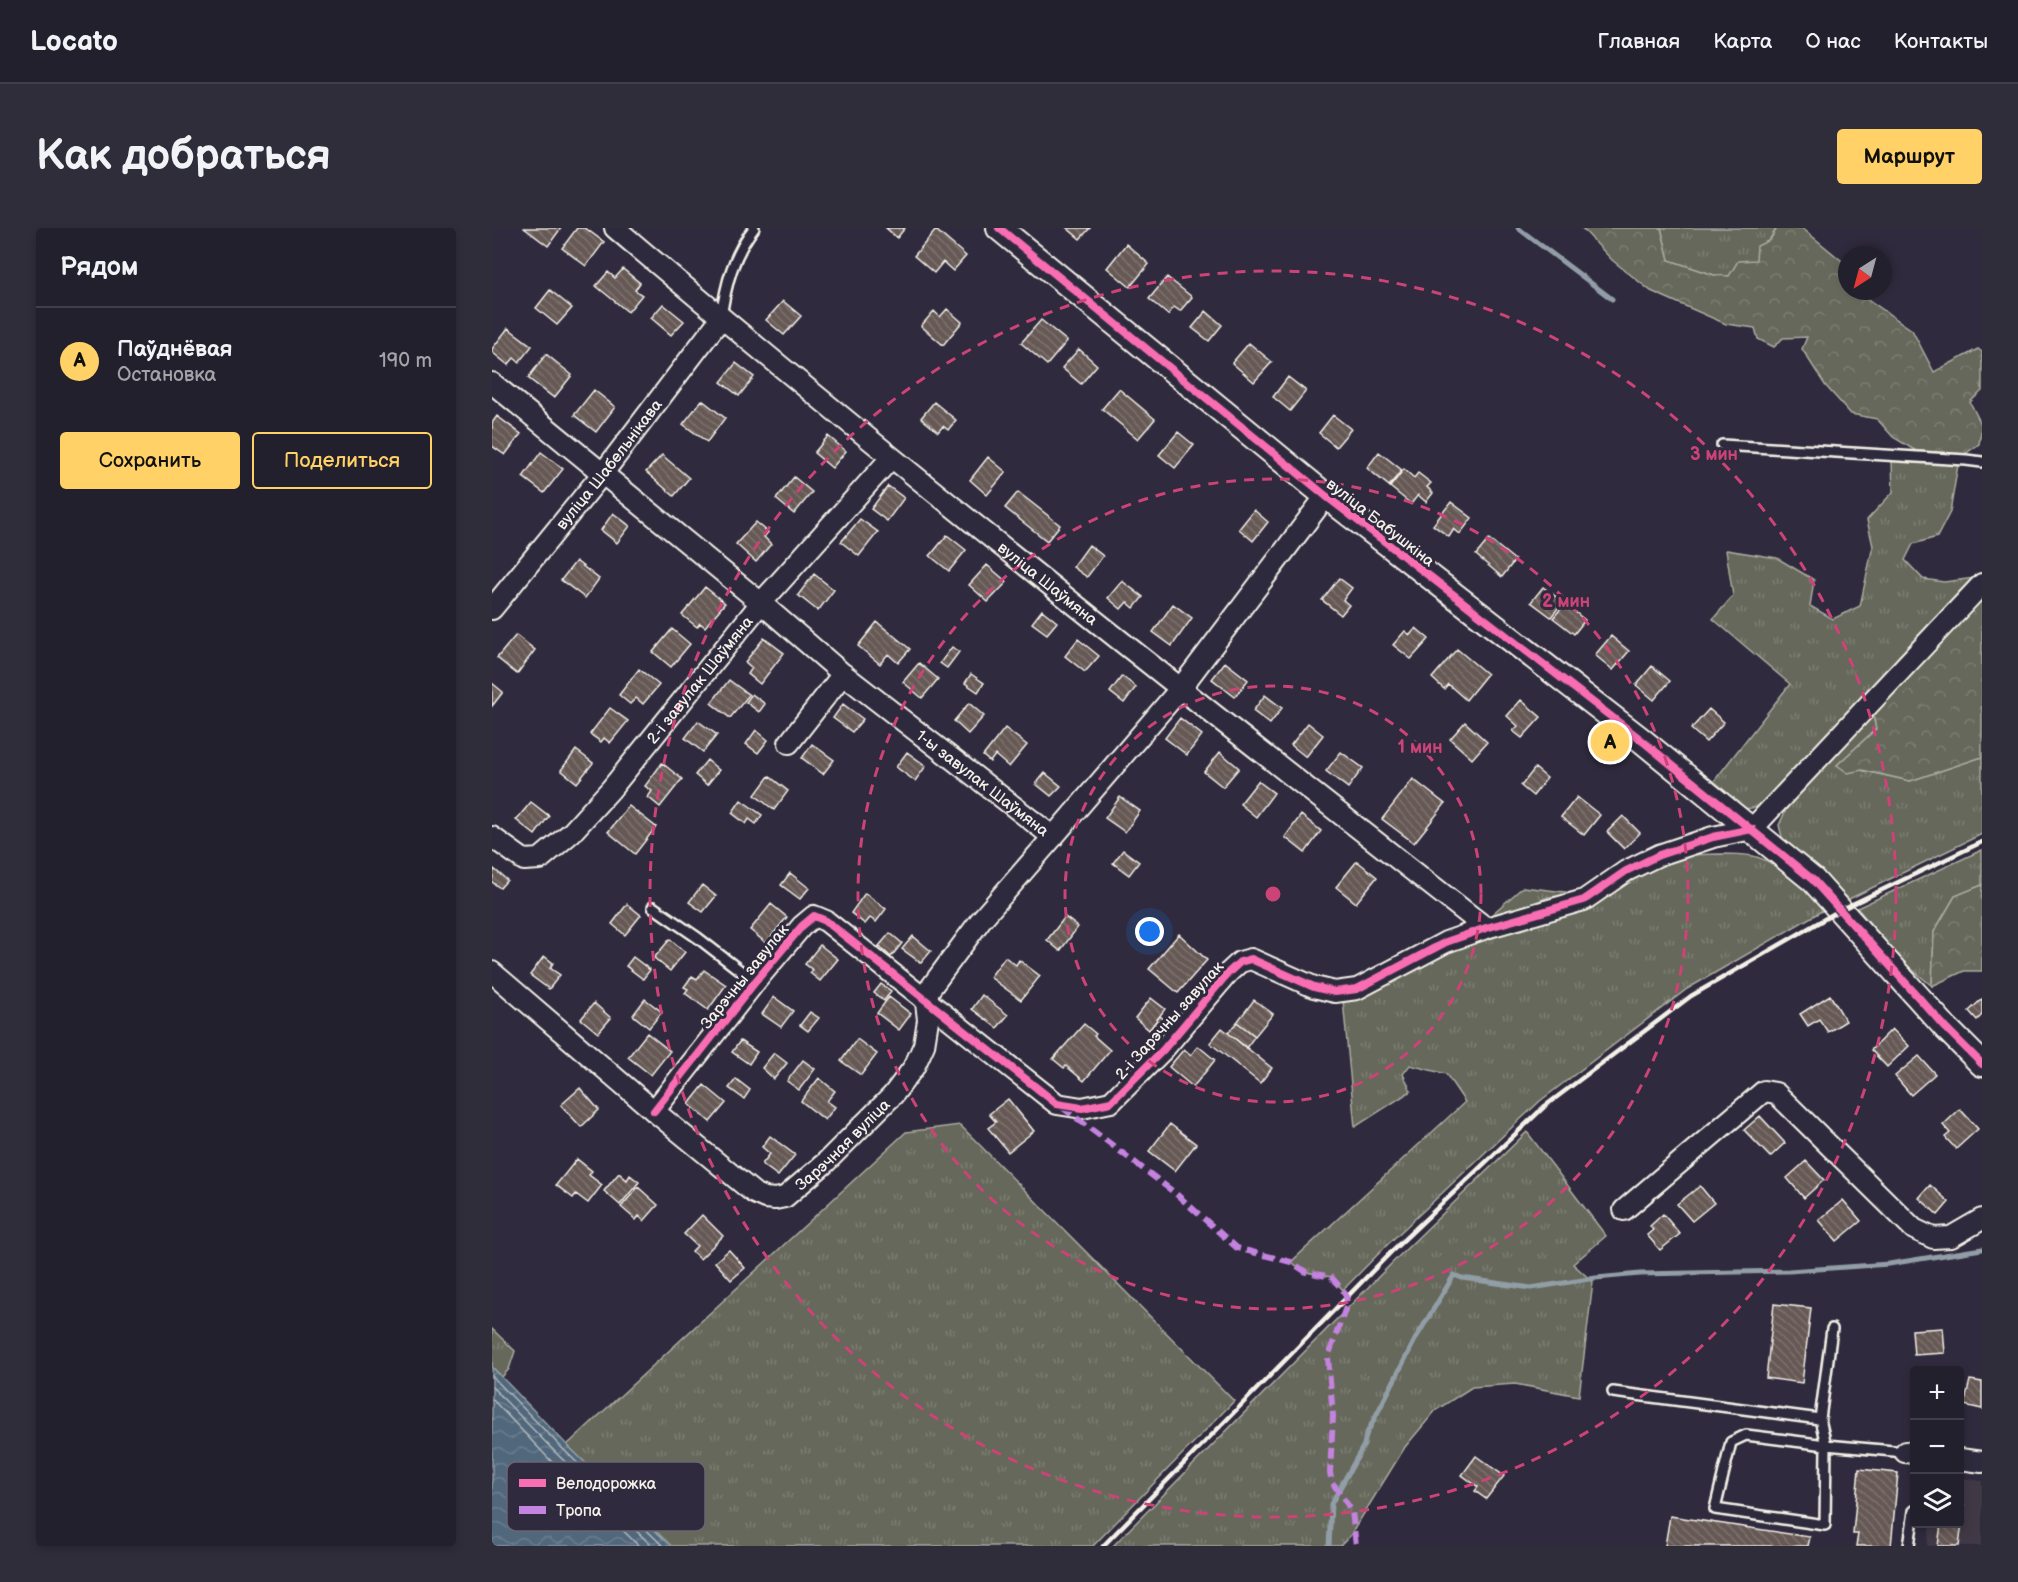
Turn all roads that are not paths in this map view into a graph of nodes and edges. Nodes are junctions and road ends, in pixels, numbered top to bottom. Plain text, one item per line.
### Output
1 (615, 228) edge
2 (754, 228) edge
3 (999, 228) edge
4 (721, 318) junction
5 (492, 383) edge
6 (1722, 445) dead end
7 (891, 458) junction
8 (1982, 462) edge
9 (603, 474) junction
10 (1326, 496) junction
11 (1982, 584) edge
12 (761, 603) junction
13 (492, 609) edge
14 (843, 674) junction
15 (1180, 689) junction
16 (789, 743) dead end
17 (1752, 829) junction
18 (492, 837) edge
19 (1053, 837) junction
20 (653, 907) dead end
21 (1486, 928) junction
22 (492, 972) edge
23 (755, 982) junction
24 (926, 1002) junction
25 (1982, 1064) edge
26 (654, 1111) junction
27 (1624, 1210) dead end
28 (1982, 1219) edge
29 (1832, 1329) dead end
30 (1613, 1392) dead end
31 (1820, 1419) junction
32 (1826, 1445) junction
33 (1910, 1453) edge
34 (1964, 1460) edge
35 (1982, 1462) edge
36 (1912, 1528) edge
37 (1909, 1546) edge

1 - 4 street, вуліца Шаўмяна
2 - 4 lane
3 - 10 street, вуліца Бабушкіна
4 - 7 street, вуліца Шаўмяна
4 - 9 street, вуліца Шабельнікава
5 - 9 street, 1-ы завулак Шаўмяна
6 - 8 lane
7 - 12 street, 2-і завулак Шаўмяна
7 - 15 street, вуліца Шаўмяна
9 - 12 street, 1-ы завулак Шаўмяна
9 - 13 street, вуліца Шабельнікава
10 - 15 street, 1-ы завулак Шаўмяна
10 - 17 street, вуліца Бабушкіна
11 - 17 street
12 - 14 street, 1-ы завулак Шаўмяна
12 - 18 street, 2-і завулак Шаўмяна
14 - 16 street
14 - 19 street, 1-ы завулак Шаўмяна
15 - 19 street, 1-ы завулак Шаўмяна
15 - 21 street, вуліца Шаўмяна
17 - 21 street, 2-і Зарэчны завулак
17 - 25 street, вуліца Бабушкіна
19 - 24 street, Зарэчная вуліца
20 - 23 lane
21 - 24 street, 2-і Зарэчны завулак
22 - 26 street, Зарэчная вуліца
23 - 24 street, Зарэчны завулак
23 - 26 street, Зарэчны завулак
24 - 26 street, Зарэчная вуліца
27 - 28 street
29 - 31 lane
30 - 31 lane
31 - 32 lane
32 - 32 lane
32 - 33 lane
34 - 35 street
36 - 37 lane

